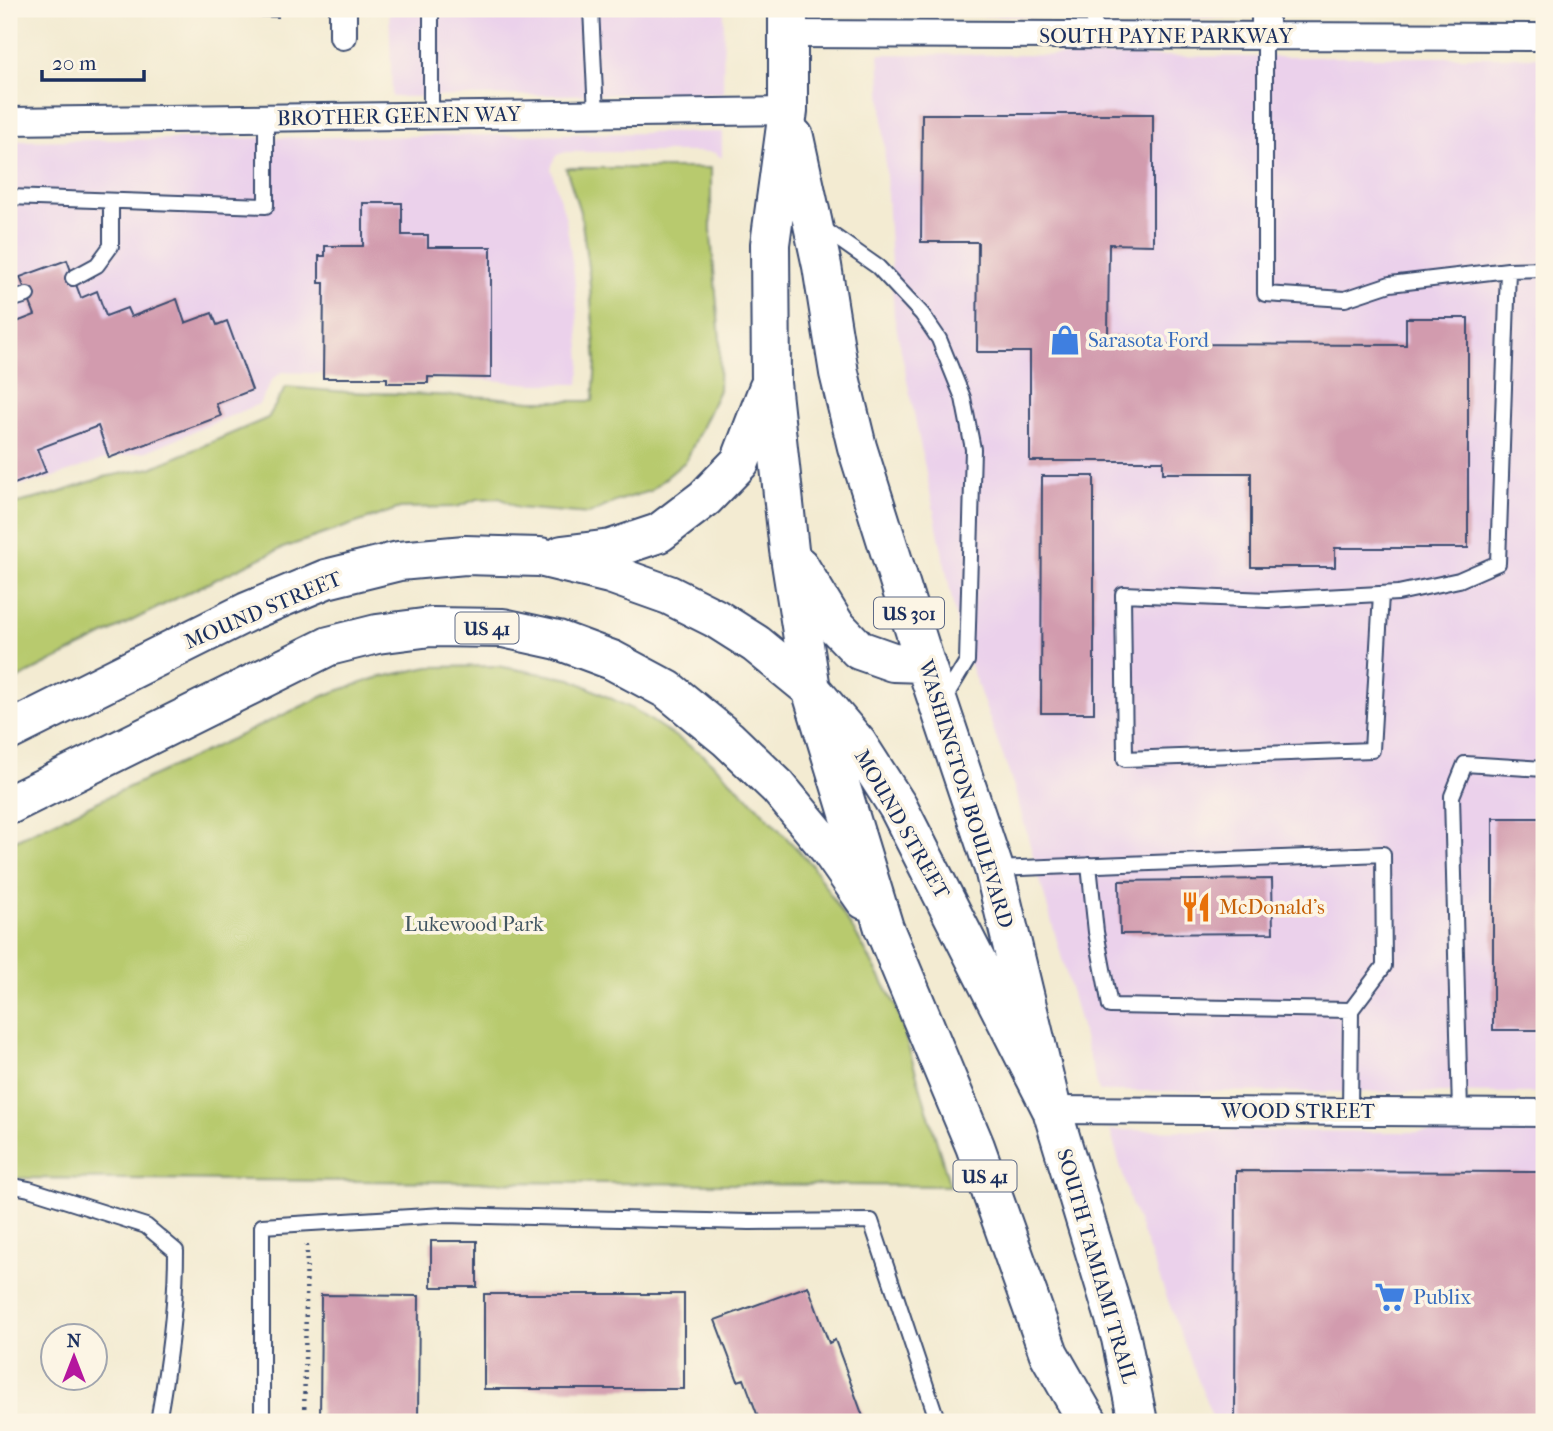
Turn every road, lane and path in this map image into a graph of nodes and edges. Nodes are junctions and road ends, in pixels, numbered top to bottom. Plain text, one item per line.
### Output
1 (343, 9) edge
2 (431, 9) edge
3 (591, 9) edge
4 (1094, 9) edge
5 (1265, 9) edge
6 (788, 22) edge
7 (343, 36) dead end
8 (1094, 36) junction
9 (1265, 37) junction
10 (1544, 37) edge
11 (788, 111) junction
12 (596, 114) junction
13 (431, 116) junction
14 (267, 118) junction
15 (9, 121) edge
16 (9, 197) edge
17 (111, 201) junction
18 (812, 221) junction
19 (1544, 269) edge
20 (1508, 270) junction
21 (73, 278) dead end
22 (9, 294) edge
23 (27, 295) dead end
24 (771, 383) junction
25 (789, 550) junction
26 (540, 558) junction
27 (1381, 594) junction
28 (925, 663) junction
29 (811, 688) junction
30 (939, 706) junction
31 (9, 731) edge
32 (1544, 769) edge
33 (9, 805) edge
34 (1089, 865) junction
35 (994, 869) junction
36 (884, 928) junction
37 (1351, 1010) junction
38 (1052, 1110) junction
39 (1350, 1112) junction
40 (1460, 1112) junction
41 (1544, 1113) edge
42 (9, 1185) edge
43 (308, 1223) junction
44 (158, 1422) edge
45 (262, 1422) edge
46 (304, 1422) edge
47 (938, 1422) edge
48 (1088, 1422) edge
49 (1138, 1422) edge

1 - 7 street
2 - 13 lane
3 - 12 lane
4 - 8 lane
5 - 9 street
6 - 8 street, SOUTH PAYNE PARKWAY
6 - 11 main road, WASHINGTON BOULEVARD / US 301
8 - 9 street, SOUTH PAYNE PARKWAY
9 - 10 street, SOUTH PAYNE PARKWAY
9 - 20 lane
11 - 12 street, BROTHER GEENEN WAY
11 - 18 main road, WASHINGTON BOULEVARD / US 301
11 - 24 main road, WASHINGTON BOULEVARD / US 301
12 - 13 street, BROTHER GEENEN WAY
13 - 14 street, BROTHER GEENEN WAY
14 - 15 street, BROTHER GEENEN WAY
14 - 17 lane
16 - 17 lane
17 - 21 lane
18 - 28 main road, WASHINGTON BOULEVARD / US 301
18 - 30 lane
19 - 20 lane
20 - 27 lane
22 - 23 lane
24 - 25 main road, WASHINGTON BOULEVARD / US 301
24 - 26 main road
25 - 28 main road
25 - 29 main road, WASHINGTON BOULEVARD / US 301
26 - 29 main road, MOUND STREET
26 - 31 main road, MOUND STREET
27 - 27 lane
28 - 30 main road, WASHINGTON BOULEVARD / US 301
29 - 36 main road, WASHINGTON BOULEVARD / US 301
29 - 38 main road, MOUND STREET
30 - 35 main road, WASHINGTON BOULEVARD / US 301
32 - 40 lane
33 - 36 main road, US 41
34 - 35 lane
34 - 37 lane
34 - 37 lane
35 - 38 main road, WASHINGTON BOULEVARD / US 301
36 - 48 main road, US 41
37 - 39 lane
38 - 39 street, WOOD STREET
38 - 49 main road, SOUTH TAMIAMI TRAIL
39 - 40 street, WOOD STREET
40 - 41 street, WOOD STREET
42 - 44 lane
43 - 45 lane
43 - 46 path
43 - 47 lane

